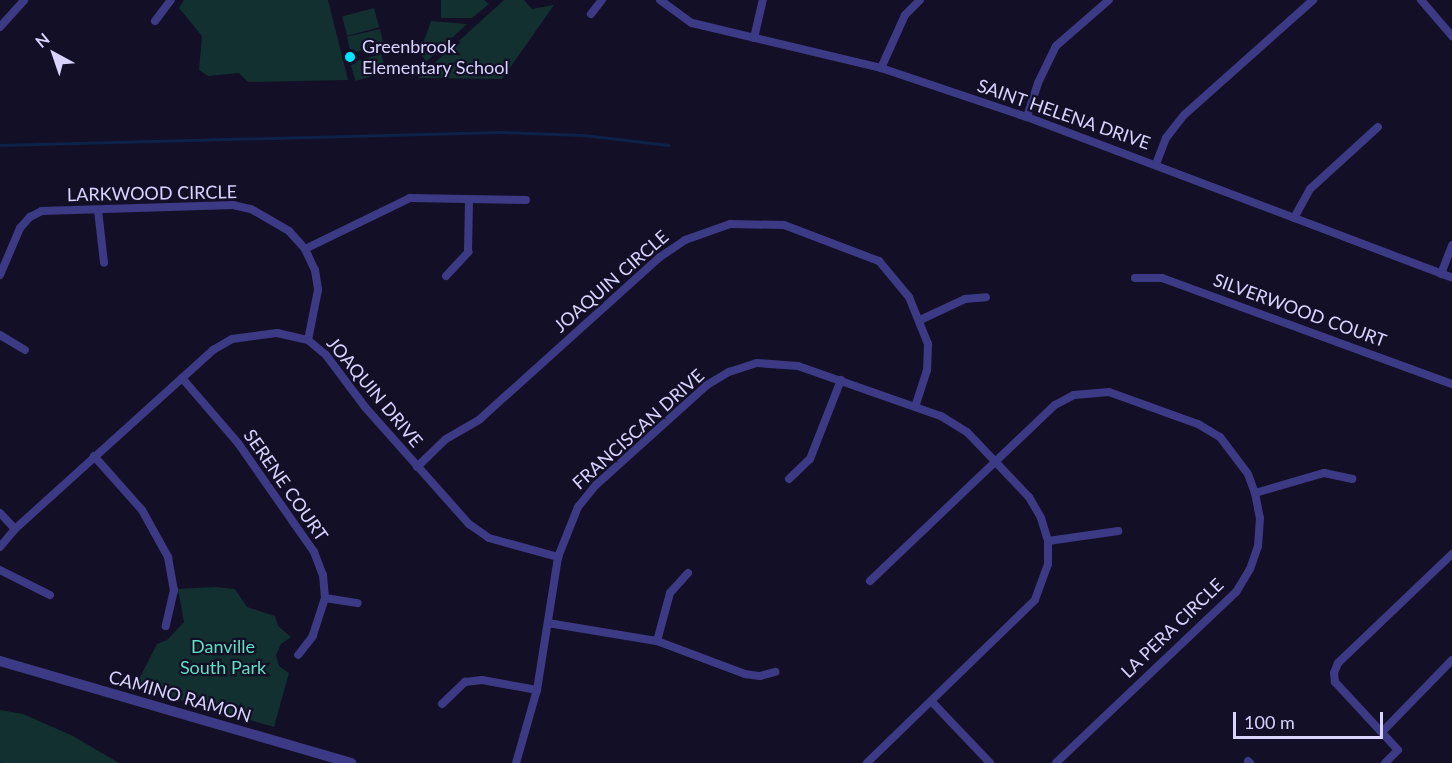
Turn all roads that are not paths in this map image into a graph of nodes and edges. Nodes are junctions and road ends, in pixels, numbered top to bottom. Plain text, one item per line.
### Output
1 (24, 0) edge
2 (171, 0) edge
3 (602, 0) edge
4 (660, 0) edge
5 (763, 0) edge
6 (920, 0) edge
7 (1109, 0) edge
8 (1313, 0) edge
9 (1421, 0) edge
10 (591, 14) dead end
11 (155, 21) dead end
12 (0, 27) edge
13 (1452, 36) edge
14 (754, 38) junction
15 (881, 68) junction
16 (1027, 117) junction
17 (1378, 127) dead end
18 (1156, 164) junction
19 (526, 200) dead end
20 (469, 201) junction
21 (98, 210) junction
22 (1294, 218) junction
23 (1452, 245) edge
24 (305, 249) junction
25 (104, 263) dead end
26 (1441, 274) junction
27 (0, 275) edge
28 (446, 276) dead end
29 (1135, 278) dead end
30 (1452, 278) edge
31 (986, 297) dead end
32 (920, 320) junction
33 (0, 335) edge
34 (308, 340) junction
35 (25, 350) dead end
36 (182, 378) junction
37 (841, 380) junction
38 (1452, 384) edge
39 (915, 406) junction
40 (94, 456) junction
41 (995, 461) junction
42 (417, 467) junction
43 (789, 479) dead end
44 (1352, 479) dead end
45 (1255, 493) junction
46 (0, 513) edge
47 (15, 529) junction
48 (1118, 531) dead end
49 (1048, 540) junction
50 (0, 547) edge
51 (1452, 554) edge
52 (558, 556) junction
53 (0, 570) edge
54 (688, 573) dead end
55 (870, 581) dead end
56 (50, 595) dead end
57 (325, 598) junction
58 (358, 603) dead end
59 (548, 623) junction
60 (166, 626) dead end
61 (657, 641) junction
62 (298, 655) dead end
63 (1452, 660) edge
64 (0, 661) edge
65 (775, 672) dead end
66 (537, 690) junction
67 (932, 702) junction
68 (442, 704) dead end
69 (1382, 732) junction
70 (352, 763) edge
71 (516, 763) edge
72 (867, 763) edge
73 (990, 763) edge
74 (1056, 763) edge
75 (1385, 763) edge

1 - 12 street
2 - 11 street
3 - 10 street
4 - 14 street, SAINT HELENA DRIVE
5 - 14 street
6 - 15 street
7 - 16 street
8 - 18 street
9 - 13 street
14 - 15 street, SAINT HELENA DRIVE
15 - 16 street, SAINT HELENA DRIVE
16 - 18 street, SAINT HELENA DRIVE
17 - 22 street
18 - 22 street, SAINT HELENA DRIVE
19 - 20 street
20 - 24 street
20 - 28 street
21 - 24 street, LARKWOOD CIRCLE
21 - 25 street
21 - 27 street, LARKWOOD CIRCLE
22 - 26 street, SAINT HELENA DRIVE
23 - 26 street
24 - 34 street, LARKWOOD CIRCLE
26 - 30 street, SAINT HELENA DRIVE
29 - 38 street, SILVERWOOD COURT
31 - 32 street
32 - 39 street, JOAQUIN CIRCLE
32 - 42 street, JOAQUIN CIRCLE
33 - 35 street
34 - 36 street, JOAQUIN DRIVE
34 - 42 street, JOAQUIN DRIVE
36 - 40 street, JOAQUIN DRIVE
36 - 57 street, SERENE COURT
37 - 39 street, FRANCISCAN DRIVE
37 - 43 street
37 - 52 street, FRANCISCAN DRIVE
39 - 41 street, FRANCISCAN DRIVE
40 - 47 street, JOAQUIN DRIVE
40 - 60 street
41 - 45 street, LA PERA CIRCLE
41 - 49 street, FRANCISCAN DRIVE
41 - 55 street, LA PERA CIRCLE
42 - 52 street, JOAQUIN DRIVE
44 - 45 street
45 - 74 street, LA PERA CIRCLE
46 - 47 street
47 - 50 street, JOAQUIN DRIVE
48 - 49 street
49 - 67 street, FRANCISCAN DRIVE
51 - 69 street
52 - 59 street, FRANCISCAN DRIVE
53 - 56 street
54 - 61 street
57 - 58 street
57 - 62 street, SERENE COURT
59 - 61 street
59 - 66 street, FRANCISCAN DRIVE
61 - 65 street
63 - 69 street
64 - 70 street, CAMINO RAMON
66 - 68 street
66 - 71 street, FRANCISCAN DRIVE
67 - 72 street, FRANCISCAN DRIVE
67 - 73 street
69 - 75 street

